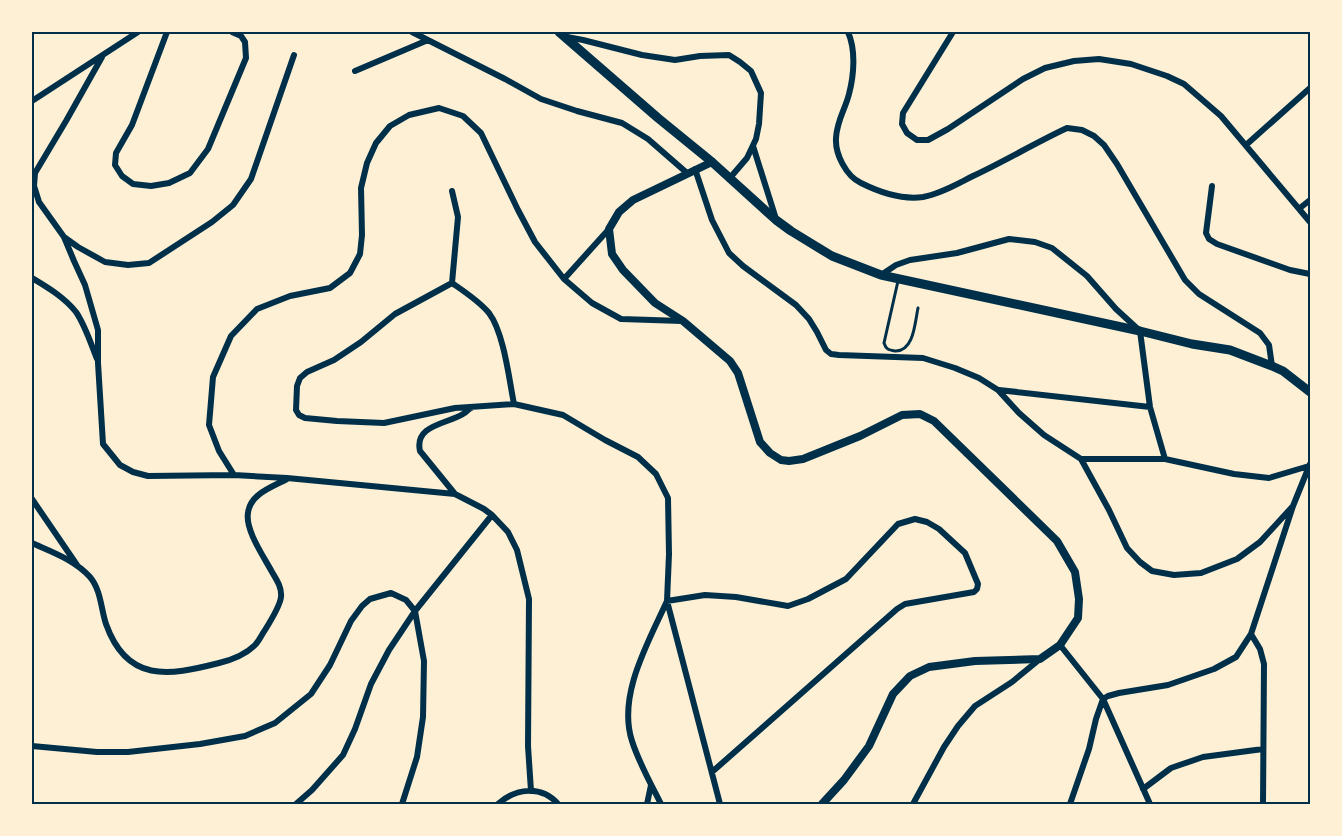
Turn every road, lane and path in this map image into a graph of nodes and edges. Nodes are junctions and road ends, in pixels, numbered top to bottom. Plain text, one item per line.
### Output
1 (138, 32) edge
2 (168, 32) edge
3 (232, 32) edge
4 (412, 32) edge
5 (848, 32) edge
6 (953, 32) edge
7 (562, 34) edge
8 (428, 40) junction
9 (294, 55) dead end
10 (102, 57) junction
11 (355, 70) dead end
12 (1311, 88) edge
13 (32, 101) edge
14 (1246, 145) junction
15 (753, 146) junction
16 (712, 162) junction
17 (691, 171) junction
18 (729, 179) junction
19 (1212, 186) dead end
20 (452, 191) dead end
21 (1311, 200) edge
22 (1300, 208) junction
23 (777, 220) junction
24 (1311, 222) edge
25 (609, 229) junction
26 (64, 237) junction
27 (1311, 273) edge
28 (881, 275) junction
29 (32, 278) edge
30 (564, 279) junction
31 (898, 279) junction
32 (453, 283) junction
33 (918, 308) dead end
34 (683, 321) junction
35 (1140, 331) junction
36 (98, 363) junction
37 (1272, 366) junction
38 (998, 390) junction
39 (1311, 392) edge
40 (514, 405) junction
41 (471, 407) junction
42 (1150, 407) junction
43 (1081, 459) junction
44 (1165, 459) junction
45 (1310, 465) edge
46 (234, 475) junction
47 (287, 478) junction
48 (455, 494) junction
49 (32, 499) edge
50 (1293, 506) junction
51 (492, 515) junction
52 (32, 543) edge
53 (77, 565) junction
54 (667, 601) junction
55 (415, 611) junction
56 (1251, 634) junction
57 (1060, 645) junction
58 (1040, 659) junction
59 (1103, 699) junction
60 (32, 746) edge
61 (1263, 749) junction
62 (712, 772) junction
63 (651, 784) junction
64 (1143, 789) junction
65 (531, 791) junction
66 (296, 804) edge
67 (402, 804) edge
68 (498, 804) edge
69 (558, 804) edge
70 (647, 804) edge
71 (661, 804) edge
72 (720, 804) edge
73 (822, 804) edge
74 (913, 804) edge
75 (1070, 804) edge
76 (1150, 804) edge
77 (1263, 804) edge

1 - 10 street
2 - 3 street
4 - 8 street
5 - 37 street
6 - 14 street
7 - 15 street
7 - 16 main road
8 - 11 street
8 - 17 street
9 - 26 street
10 - 13 street
10 - 26 street
12 - 14 street
14 - 22 street
15 - 18 street
15 - 23 street
16 - 17 street
16 - 18 main road
17 - 25 street
17 - 38 street
18 - 23 main road
19 - 27 street
20 - 32 street
21 - 22 street
22 - 24 street
23 - 28 main road
25 - 30 street
25 - 34 street
26 - 36 street
28 - 31 main road
28 - 35 street
29 - 36 street
30 - 34 street
30 - 46 street
31 - 33 lane
31 - 35 main road
32 - 40 street
32 - 41 street
34 - 57 street
35 - 37 main road
35 - 42 street
36 - 46 street
37 - 39 main road
38 - 42 street
38 - 43 street
40 - 41 street
40 - 54 street
41 - 48 street
42 - 44 street
43 - 44 street
43 - 50 street
44 - 45 street
45 - 50 street
46 - 47 street
47 - 48 street
47 - 53 street
48 - 51 street
49 - 53 street
50 - 56 street
51 - 55 street
51 - 65 street
52 - 53 street
54 - 62 street
54 - 62 street
54 - 63 street
55 - 60 street
55 - 66 street
55 - 67 street
56 - 59 street
56 - 61 street
57 - 58 street
57 - 59 street
58 - 73 street
58 - 74 street
59 - 64 street
59 - 75 street
61 - 64 street
61 - 77 street
62 - 72 street
63 - 70 street
63 - 71 street
64 - 76 street
65 - 68 street
65 - 69 street

